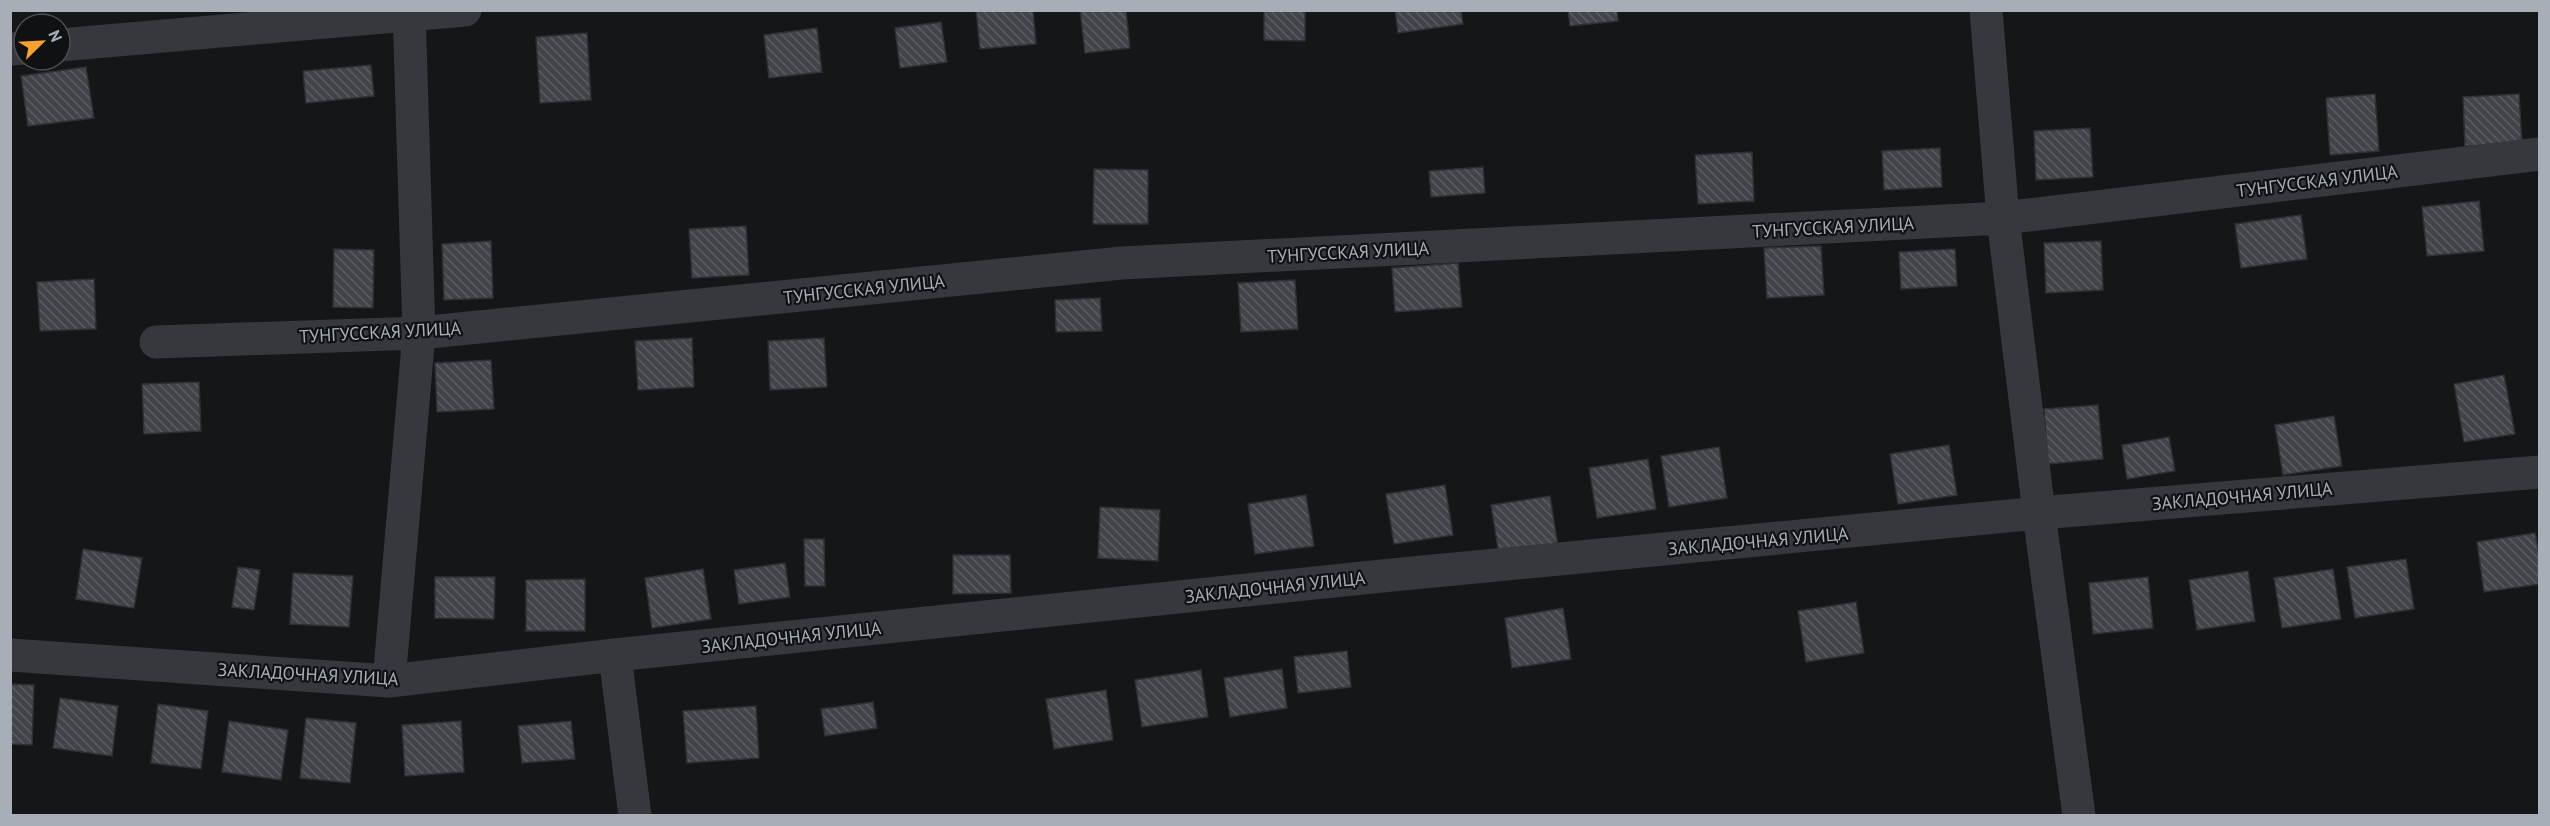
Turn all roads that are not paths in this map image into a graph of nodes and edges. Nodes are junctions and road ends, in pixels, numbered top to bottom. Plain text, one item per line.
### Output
1 (465, 10) edge
2 (1986, 10) edge
3 (410, 14) edge
4 (72, 44) edge
5 (2540, 154) edge
6 (2003, 218) junction
7 (419, 333) junction
8 (156, 342) dead end
9 (2540, 472) edge
10 (2039, 513) junction
11 (10, 655) edge
12 (615, 655) junction
13 (389, 681) junction
14 (635, 816) edge
15 (2079, 816) edge

1 - 3 street
2 - 6 street
3 - 4 street
3 - 7 street
5 - 6 street, ТУНГУССКАЯ УЛИЦА
6 - 7 street, ТУНГУССКАЯ УЛИЦА
6 - 10 street
7 - 8 street, ТУНГУССКАЯ УЛИЦА
7 - 13 street
9 - 10 street, ЗАКЛАДОЧНАЯ УЛИЦА
10 - 12 street, ЗАКЛАДОЧНАЯ УЛИЦА
10 - 15 street
11 - 13 street, ЗАКЛАДОЧНАЯ УЛИЦА
12 - 13 street, ЗАКЛАДОЧНАЯ УЛИЦА
12 - 14 street

